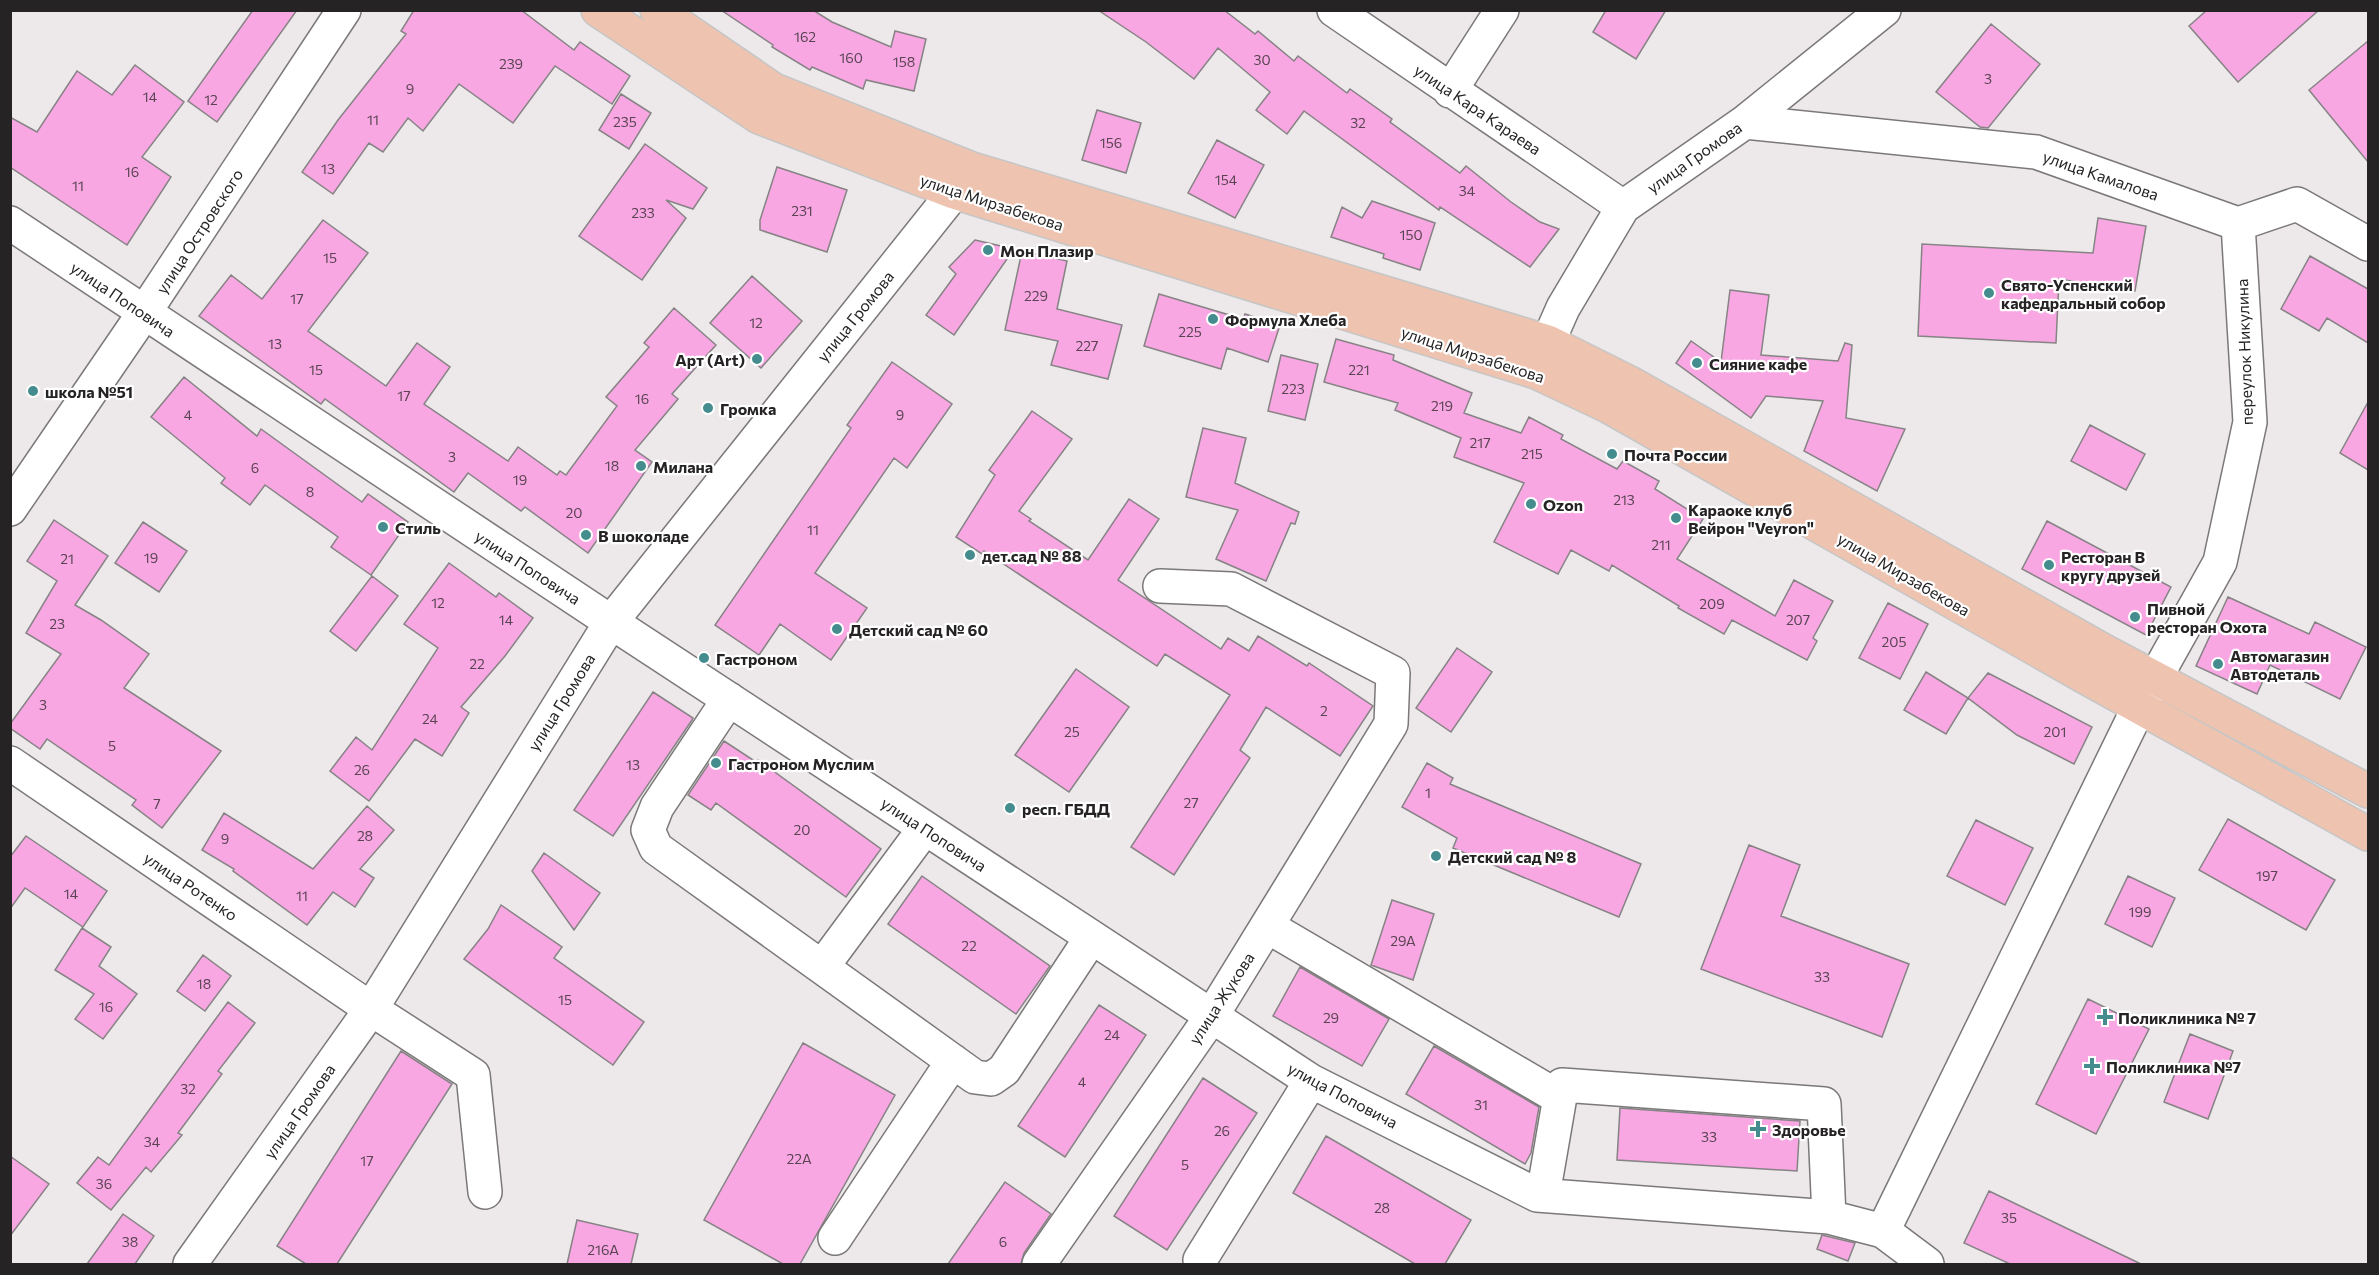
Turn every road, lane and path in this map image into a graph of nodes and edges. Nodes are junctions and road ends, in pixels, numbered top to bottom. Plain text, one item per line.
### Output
1 (344, 10) edge
2 (598, 10) edge
3 (657, 10) edge
4 (1334, 10) edge
5 (1502, 10) edge
6 (1880, 12) edge
7 (1450, 91) junction
8 (1745, 122) junction
9 (963, 181) junction
10 (1623, 207) junction
11 (10, 223) edge
12 (2238, 224) junction
13 (2368, 244) edge
14 (144, 313) junction
15 (1548, 342) junction
16 (10, 509) edge
17 (1160, 586) dead end
18 (611, 621) junction
19 (2156, 678) junction
20 (729, 699) junction
21 (2139, 707) junction
22 (10, 763) edge
23 (2368, 791) edge
24 (925, 828) junction
25 (2368, 834) edge
26 (1267, 926) junction
27 (1091, 938) junction
28 (822, 967) junction
29 (371, 1009) junction
30 (1211, 1017) junction
31 (953, 1061) junction
32 (1311, 1081) junction
33 (1560, 1098) junction
34 (485, 1192) dead end
35 (1543, 1195) junction
36 (1829, 1217) junction
37 (1883, 1231) junction
38 (835, 1238) dead end
39 (1200, 1260) dead end
40 (190, 1264) edge
41 (1039, 1264) edge
42 (1927, 1264) edge

1 - 14 street, улица Островского
2 - 9 main road, улица Мирзабекова
3 - 9 main road, улица Мирзабекова
4 - 7 street, улица Кара Караева
5 - 7 street
6 - 8 street, улица Громова
7 - 10 street, улица Кара Караева
8 - 10 street, улица Громова
8 - 12 street, улица Камалова
9 - 15 main road, улица Мирзабекова
9 - 18 street, улица Громова
9 - 21 main road, улица Мирзабекова
10 - 15 street, улица Громова
11 - 14 street, улица Поповича
12 - 13 street
12 - 19 street, переулок Никулина
14 - 16 street, улица Островского
14 - 18 street, улица Поповича
15 - 19 main road, улица Мирзабекова
17 - 26 street, улица Жукова
18 - 20 street, улица Поповича
18 - 29 street, улица Громова
19 - 21 street, переулок Никулина
19 - 23 main road, улица Мирзабекова
20 - 24 street, улица Поповича
20 - 28 street
21 - 25 main road, улица Мирзабекова
21 - 37 street, переулок Никулина
22 - 29 street, улица Ротенко
24 - 27 street, улица Поповича
24 - 28 street
26 - 30 street, улица Жукова
26 - 33 street
27 - 30 street, улица Поповича
27 - 31 street
28 - 31 street
29 - 34 street, улица Ротенко
29 - 40 street, улица Громова
30 - 32 street, улица Поповича
30 - 41 street, улица Жукова
31 - 38 street
32 - 35 street, улица Поповича
32 - 39 street
33 - 35 street
33 - 36 street
35 - 36 street, улица Поповича
36 - 37 street, улица Поповича
37 - 42 street, улица Поповича

